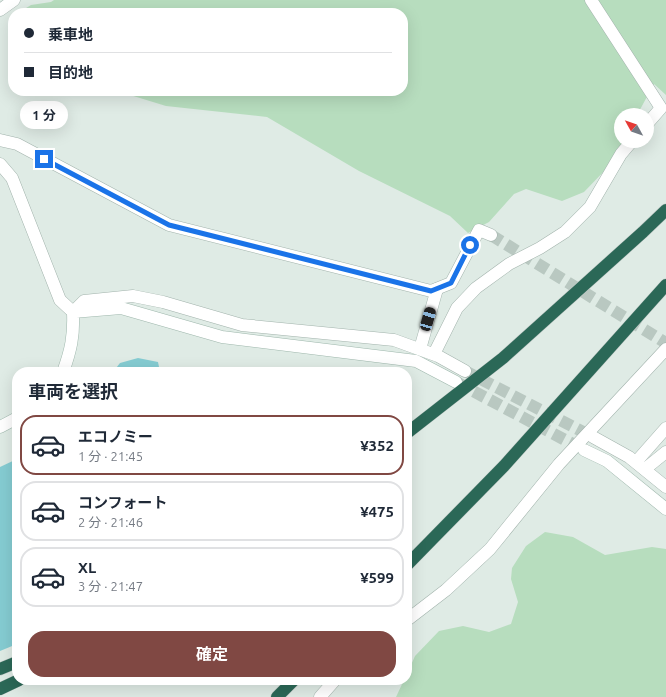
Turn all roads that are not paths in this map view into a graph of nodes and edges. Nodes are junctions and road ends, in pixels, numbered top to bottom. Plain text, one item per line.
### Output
1 (14, 0) edge
2 (591, 0) edge
3 (0, 10) edge
4 (654, 116) edge
5 (0, 140) edge
6 (626, 148) edge
7 (0, 164) edge
8 (666, 210) edge
9 (490, 235) tunnel mouth
10 (666, 285) edge
11 (437, 289) junction
12 (73, 312) junction
13 (666, 348) edge
14 (420, 349) junction
15 (434, 354) junction
16 (65, 367) edge
17 (465, 371) tunnel mouth
18 (456, 382) tunnel mouth
19 (12, 421) edge
20 (0, 427) edge
21 (666, 428) edge
22 (412, 429) edge
23 (592, 437) tunnel mouth
24 (584, 450) tunnel mouth
25 (666, 452) edge
26 (641, 466) junction
27 (666, 487) edge
28 (666, 509) edge
29 (412, 560) edge
30 (412, 616) edge
31 (12, 664) edge
32 (0, 668) edge
33 (12, 683) edge
34 (289, 685) edge
35 (331, 685) edge
36 (0, 689) edge
37 (276, 697) edge
38 (320, 697) edge

1 - 3 street
2 - 4 street
5 - 11 street
6 - 15 street
7 - 12 street
8 - 22 highway
9 - 11 street
10 - 29 highway
11 - 14 street
12 - 14 street
12 - 16 street
12 - 18 street
13 - 30 street
14 - 15 street
15 - 17 street
19 - 20 street
21 - 26 street
23 - 26 street
24 - 28 street
25 - 26 street
26 - 27 street
31 - 32 highway
33 - 36 highway
34 - 37 highway
35 - 38 street

